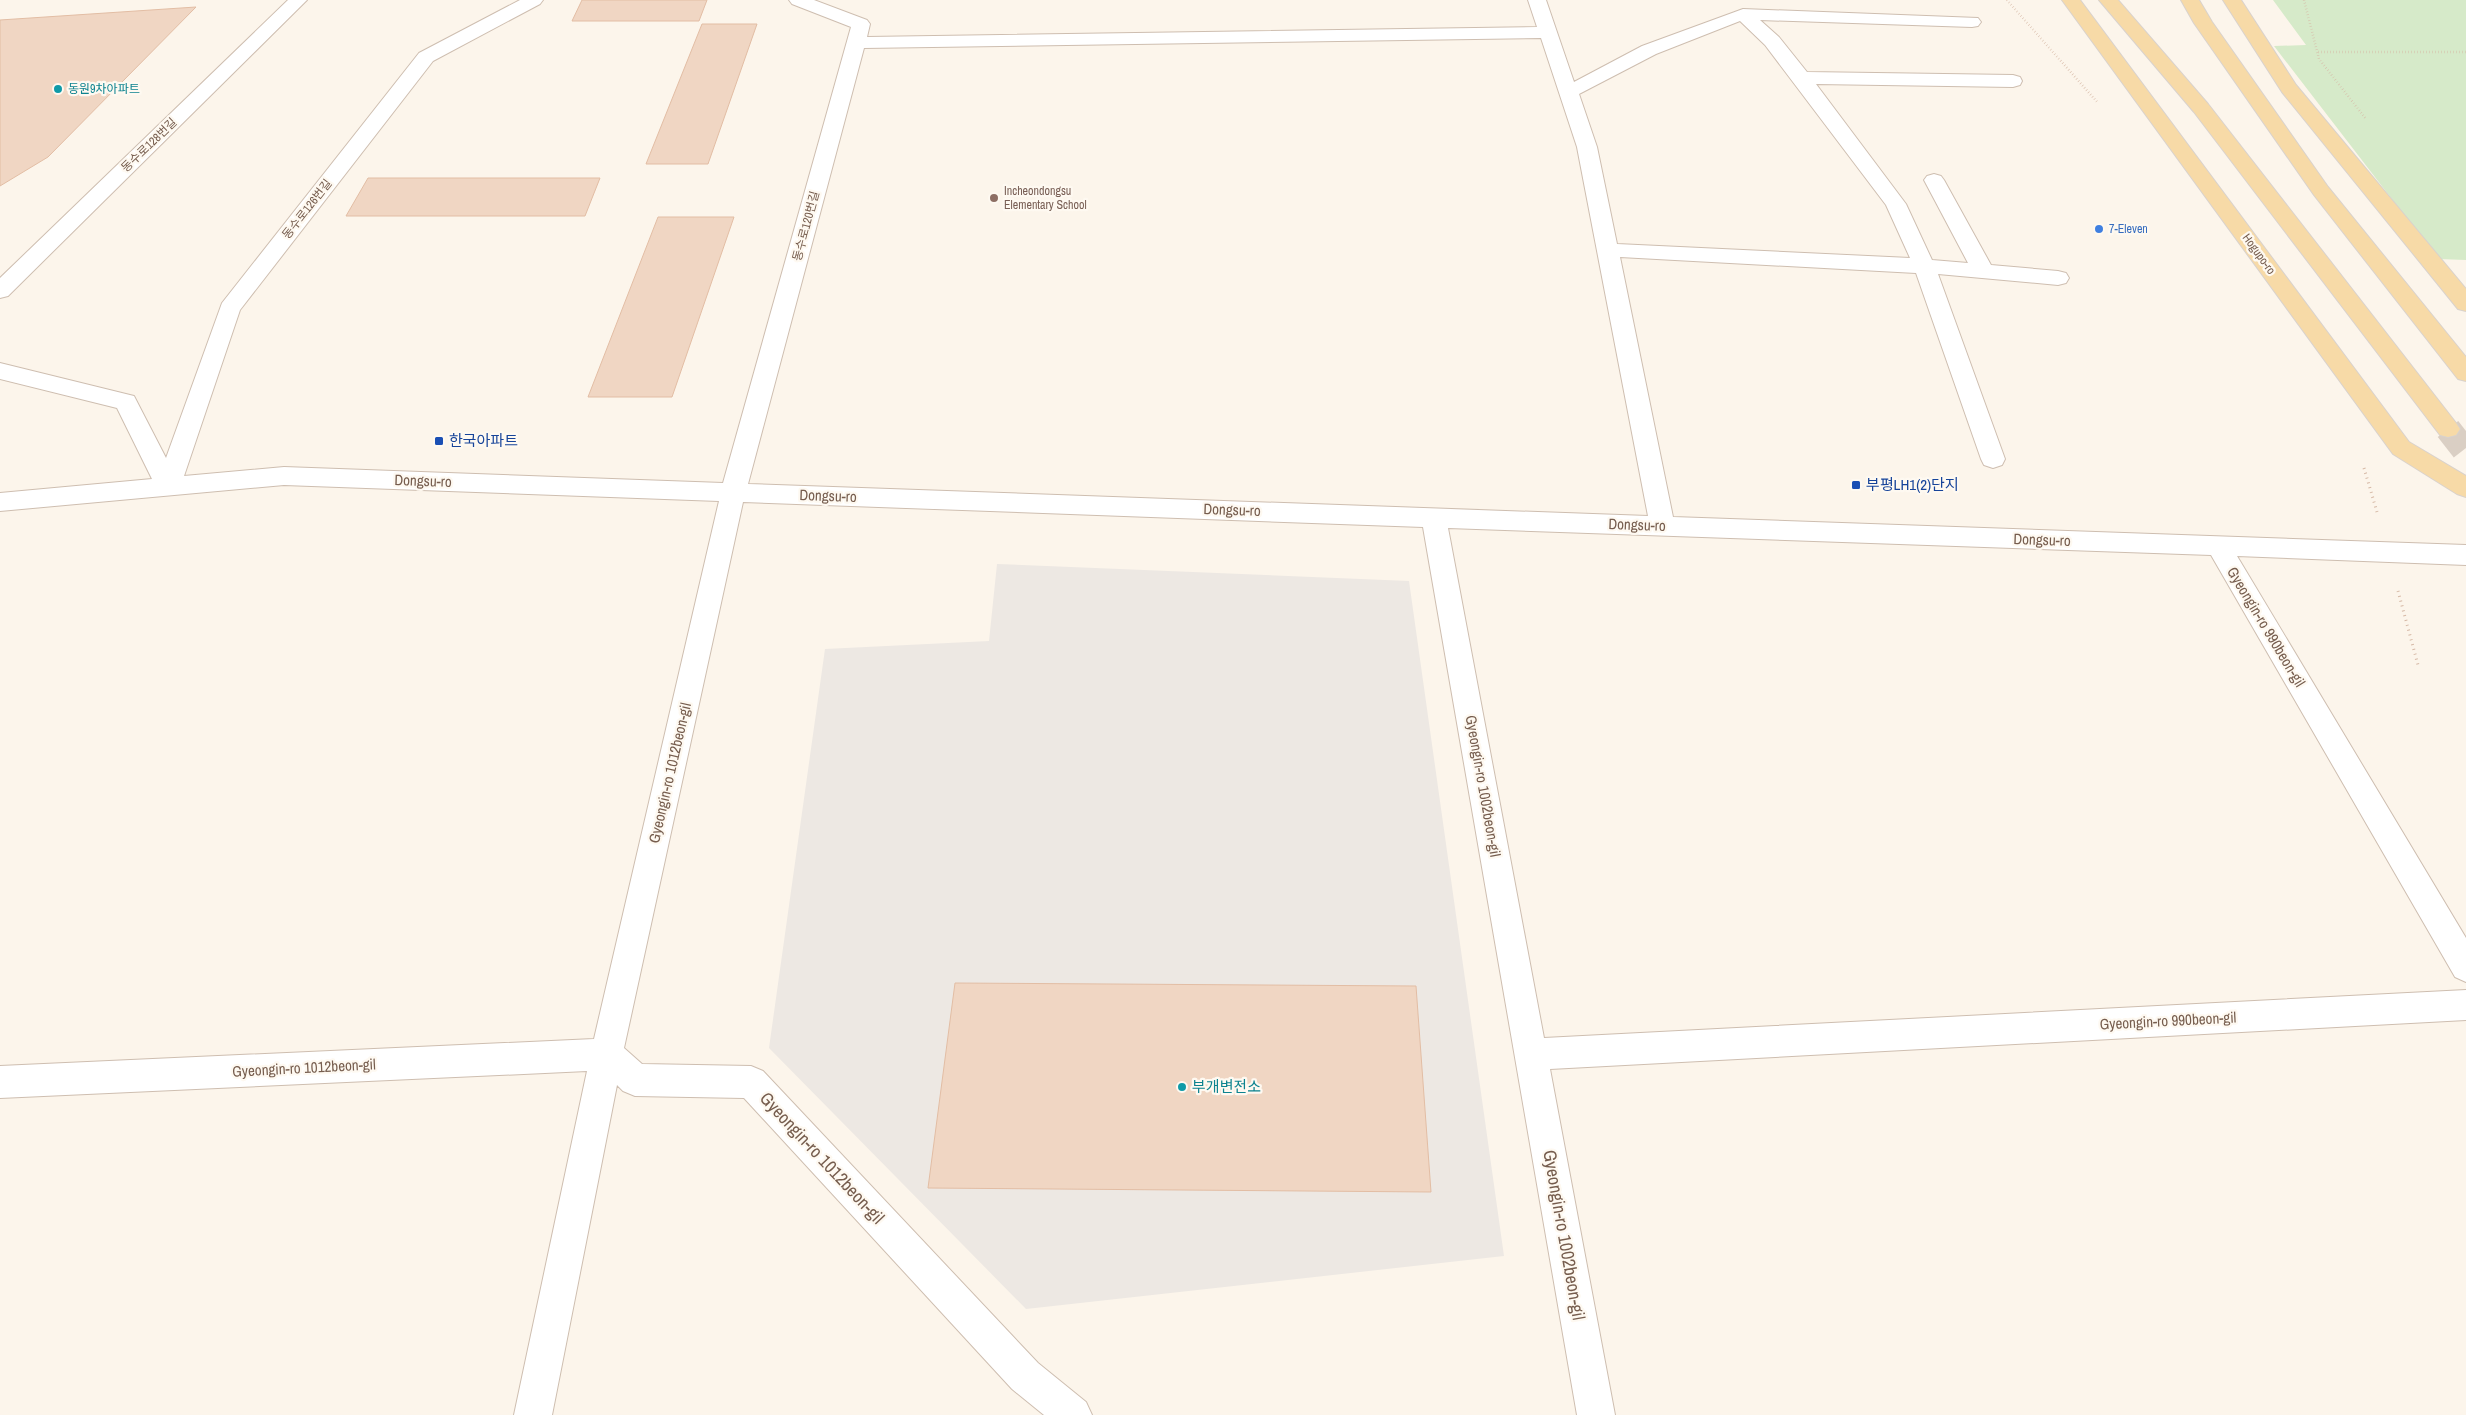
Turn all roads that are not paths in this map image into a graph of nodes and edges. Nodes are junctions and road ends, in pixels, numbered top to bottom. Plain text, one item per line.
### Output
1 (298, 0) edge
2 (534, 0) edge
3 (798, 0) edge
4 (1537, 0) edge
5 (2071, 0) edge
6 (2108, 0) edge
7 (2190, 0) edge
8 (2232, 0) edge
9 (1743, 14) junction
10 (1972, 22) dead end
11 (1548, 32) junction
12 (856, 43) junction
13 (1801, 78) junction
14 (2014, 80) dead end
15 (1569, 92) junction
16 (1934, 180) dead end
17 (1608, 250) junction
18 (1924, 266) junction
19 (1984, 272) junction
20 (2058, 278) dead end
21 (0, 291) edge
22 (2466, 304) edge
23 (0, 370) edge
24 (2466, 373) edge
25 (2448, 429) tunnel mouth
26 (1993, 459) dead end
27 (168, 486) junction
28 (2466, 488) edge
29 (733, 492) junction
30 (0, 502) edge
31 (1434, 518) junction
32 (1662, 526) junction
33 (2218, 546) junction
34 (2466, 555) edge
35 (2466, 967) edge
36 (2466, 1005) edge
37 (607, 1054) junction
38 (1531, 1054) junction
39 (0, 1082) edge
40 (533, 1415) edge
41 (1073, 1415) edge
42 (1596, 1415) edge

1 - 21 street, 동수로128번길
2 - 27 street, 동수로126번길
3 - 12 street, 동수로120번길
4 - 11 street
5 - 28 main road, Hogupo-ro
6 - 25 main road
7 - 24 main road
8 - 22 main road
9 - 10 street
9 - 13 street
9 - 15 street
11 - 12 street
11 - 15 street
12 - 29 street, 동수로120번길
13 - 14 street
13 - 18 street
15 - 17 street
16 - 19 street
17 - 18 street
17 - 32 street
18 - 19 street
18 - 26 street
19 - 20 street
23 - 27 street
27 - 29 street, Dongsu-ro
27 - 30 street, Dongsu-ro
29 - 31 street, Dongsu-ro
29 - 37 street, Gyeongin-ro 1012beon-gil
31 - 32 street, Dongsu-ro
31 - 38 street, Gyeongin-ro 1002beon-gil
32 - 33 street, Dongsu-ro
33 - 34 street, Dongsu-ro
33 - 35 street, Gyeongin-ro 990beon-gil
36 - 38 street, Gyeongin-ro 990beon-gil
37 - 39 street, Gyeongin-ro 1012beon-gil
37 - 40 street, Gyeongin-ro 1012beon-gil
37 - 41 street, Gyeongin-ro 1012beon-gil
38 - 42 street, Gyeongin-ro 1002beon-gil

